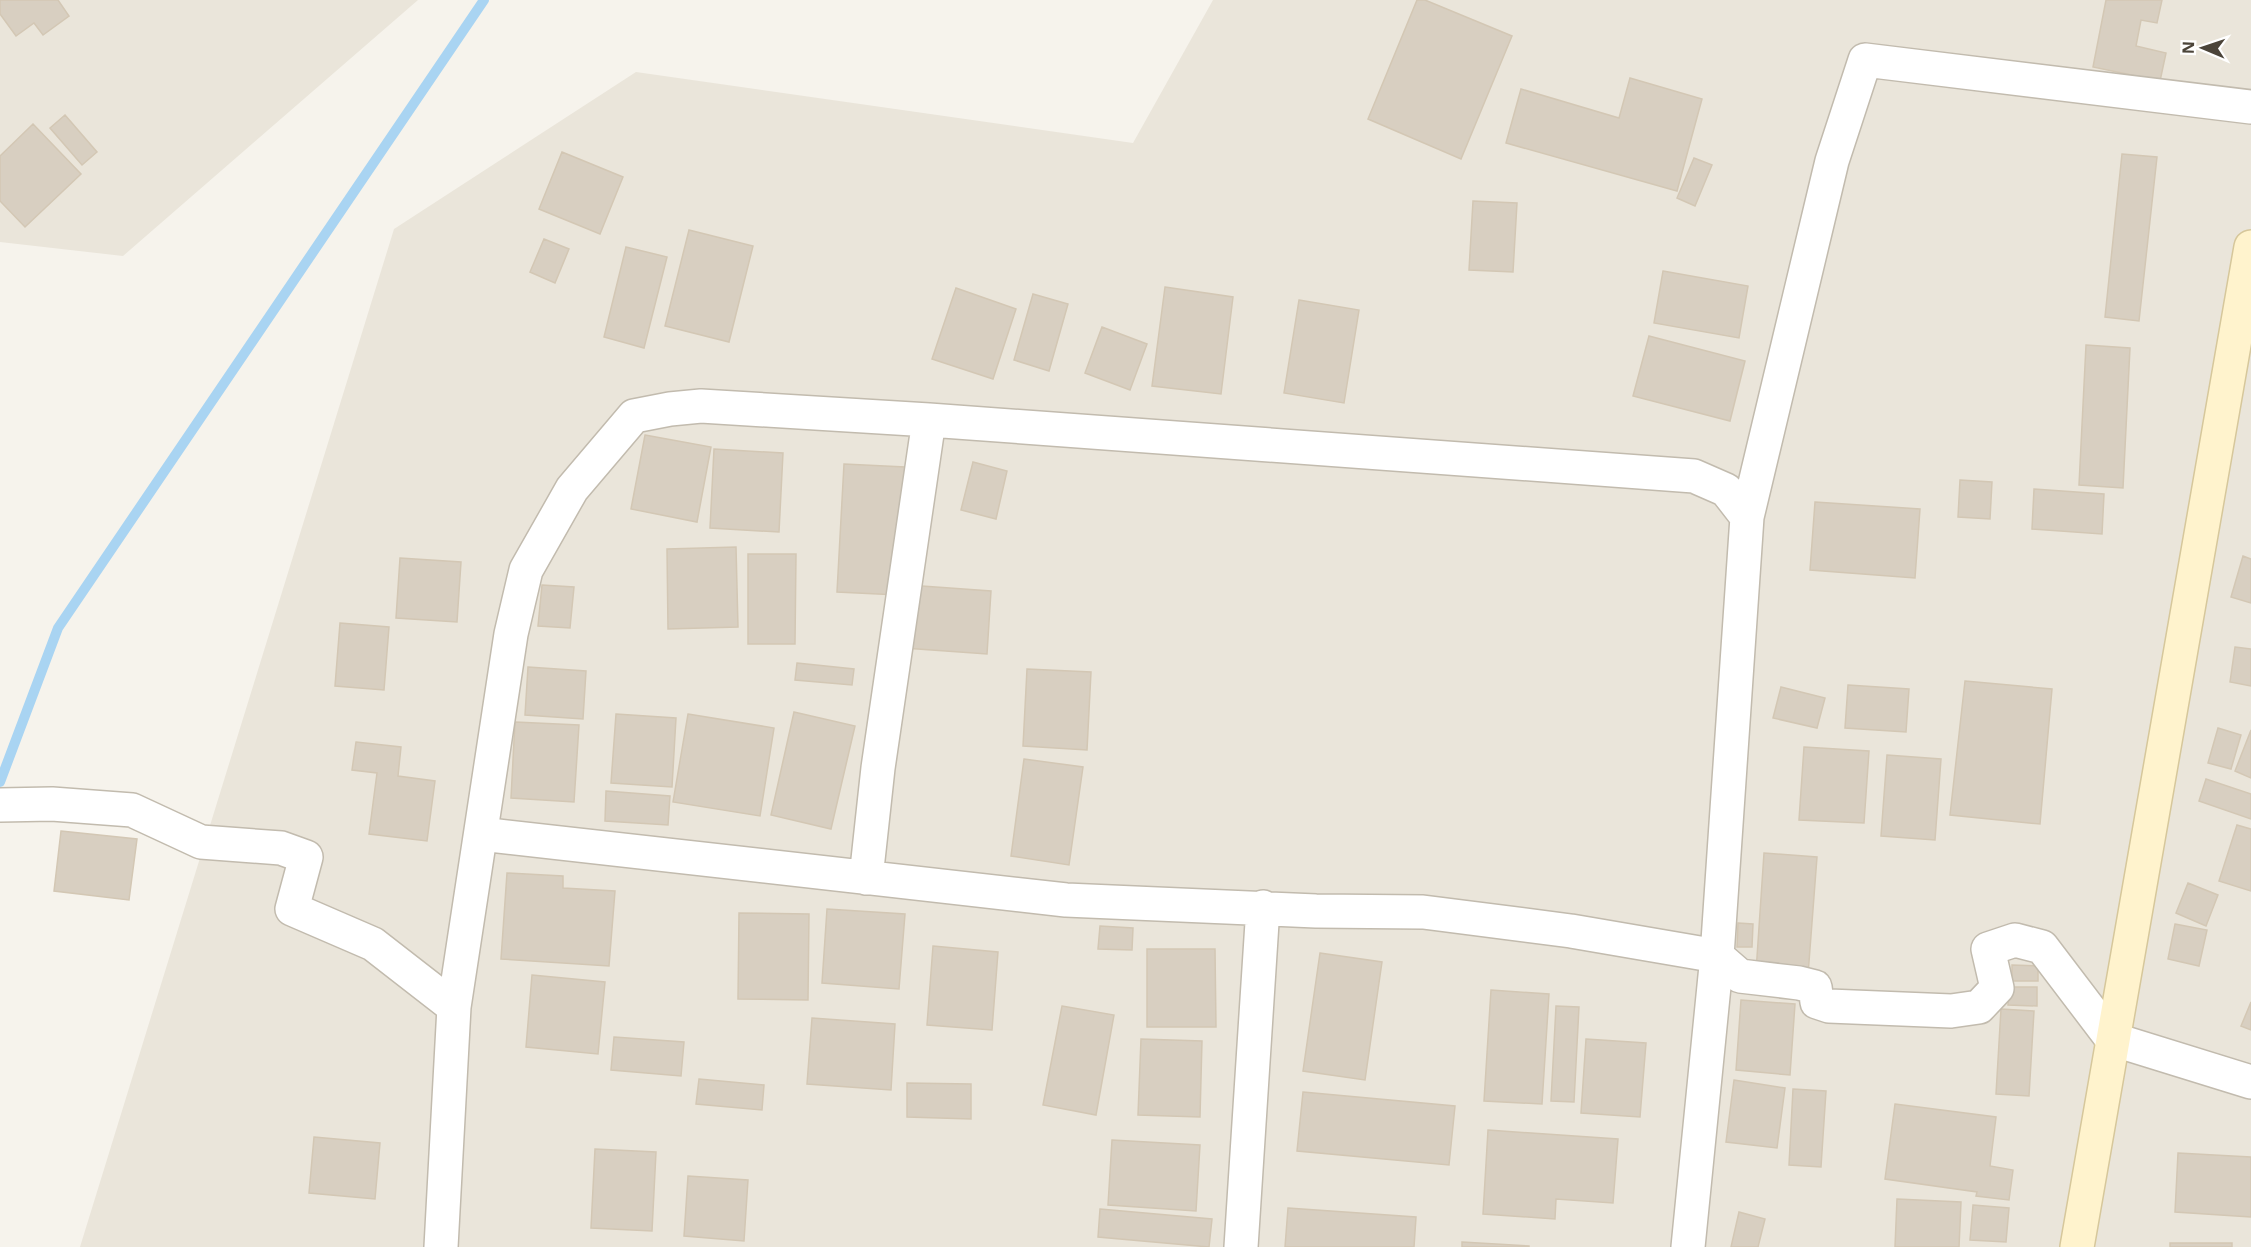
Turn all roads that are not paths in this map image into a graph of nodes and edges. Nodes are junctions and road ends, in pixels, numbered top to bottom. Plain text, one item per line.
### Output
1 (2251, 107) edge
2 (2251, 247) edge
3 (929, 420) junction
4 (1748, 517) junction
5 (0, 805) edge
6 (481, 834) junction
7 (866, 878) junction
8 (1263, 907) junction
9 (1717, 956) junction
10 (454, 1007) junction
11 (2112, 1039) junction
12 (2251, 1082) edge
13 (441, 1247) edge
14 (1241, 1247) edge
15 (1688, 1247) edge
16 (2077, 1247) edge

1 - 4 street
2 - 11 main road
3 - 4 street
3 - 6 street
3 - 7 street
4 - 9 street
5 - 10 street
6 - 7 street
6 - 10 street
7 - 8 street
8 - 9 street
8 - 14 street
9 - 11 street
9 - 15 street
10 - 13 street
11 - 12 street
11 - 16 main road

